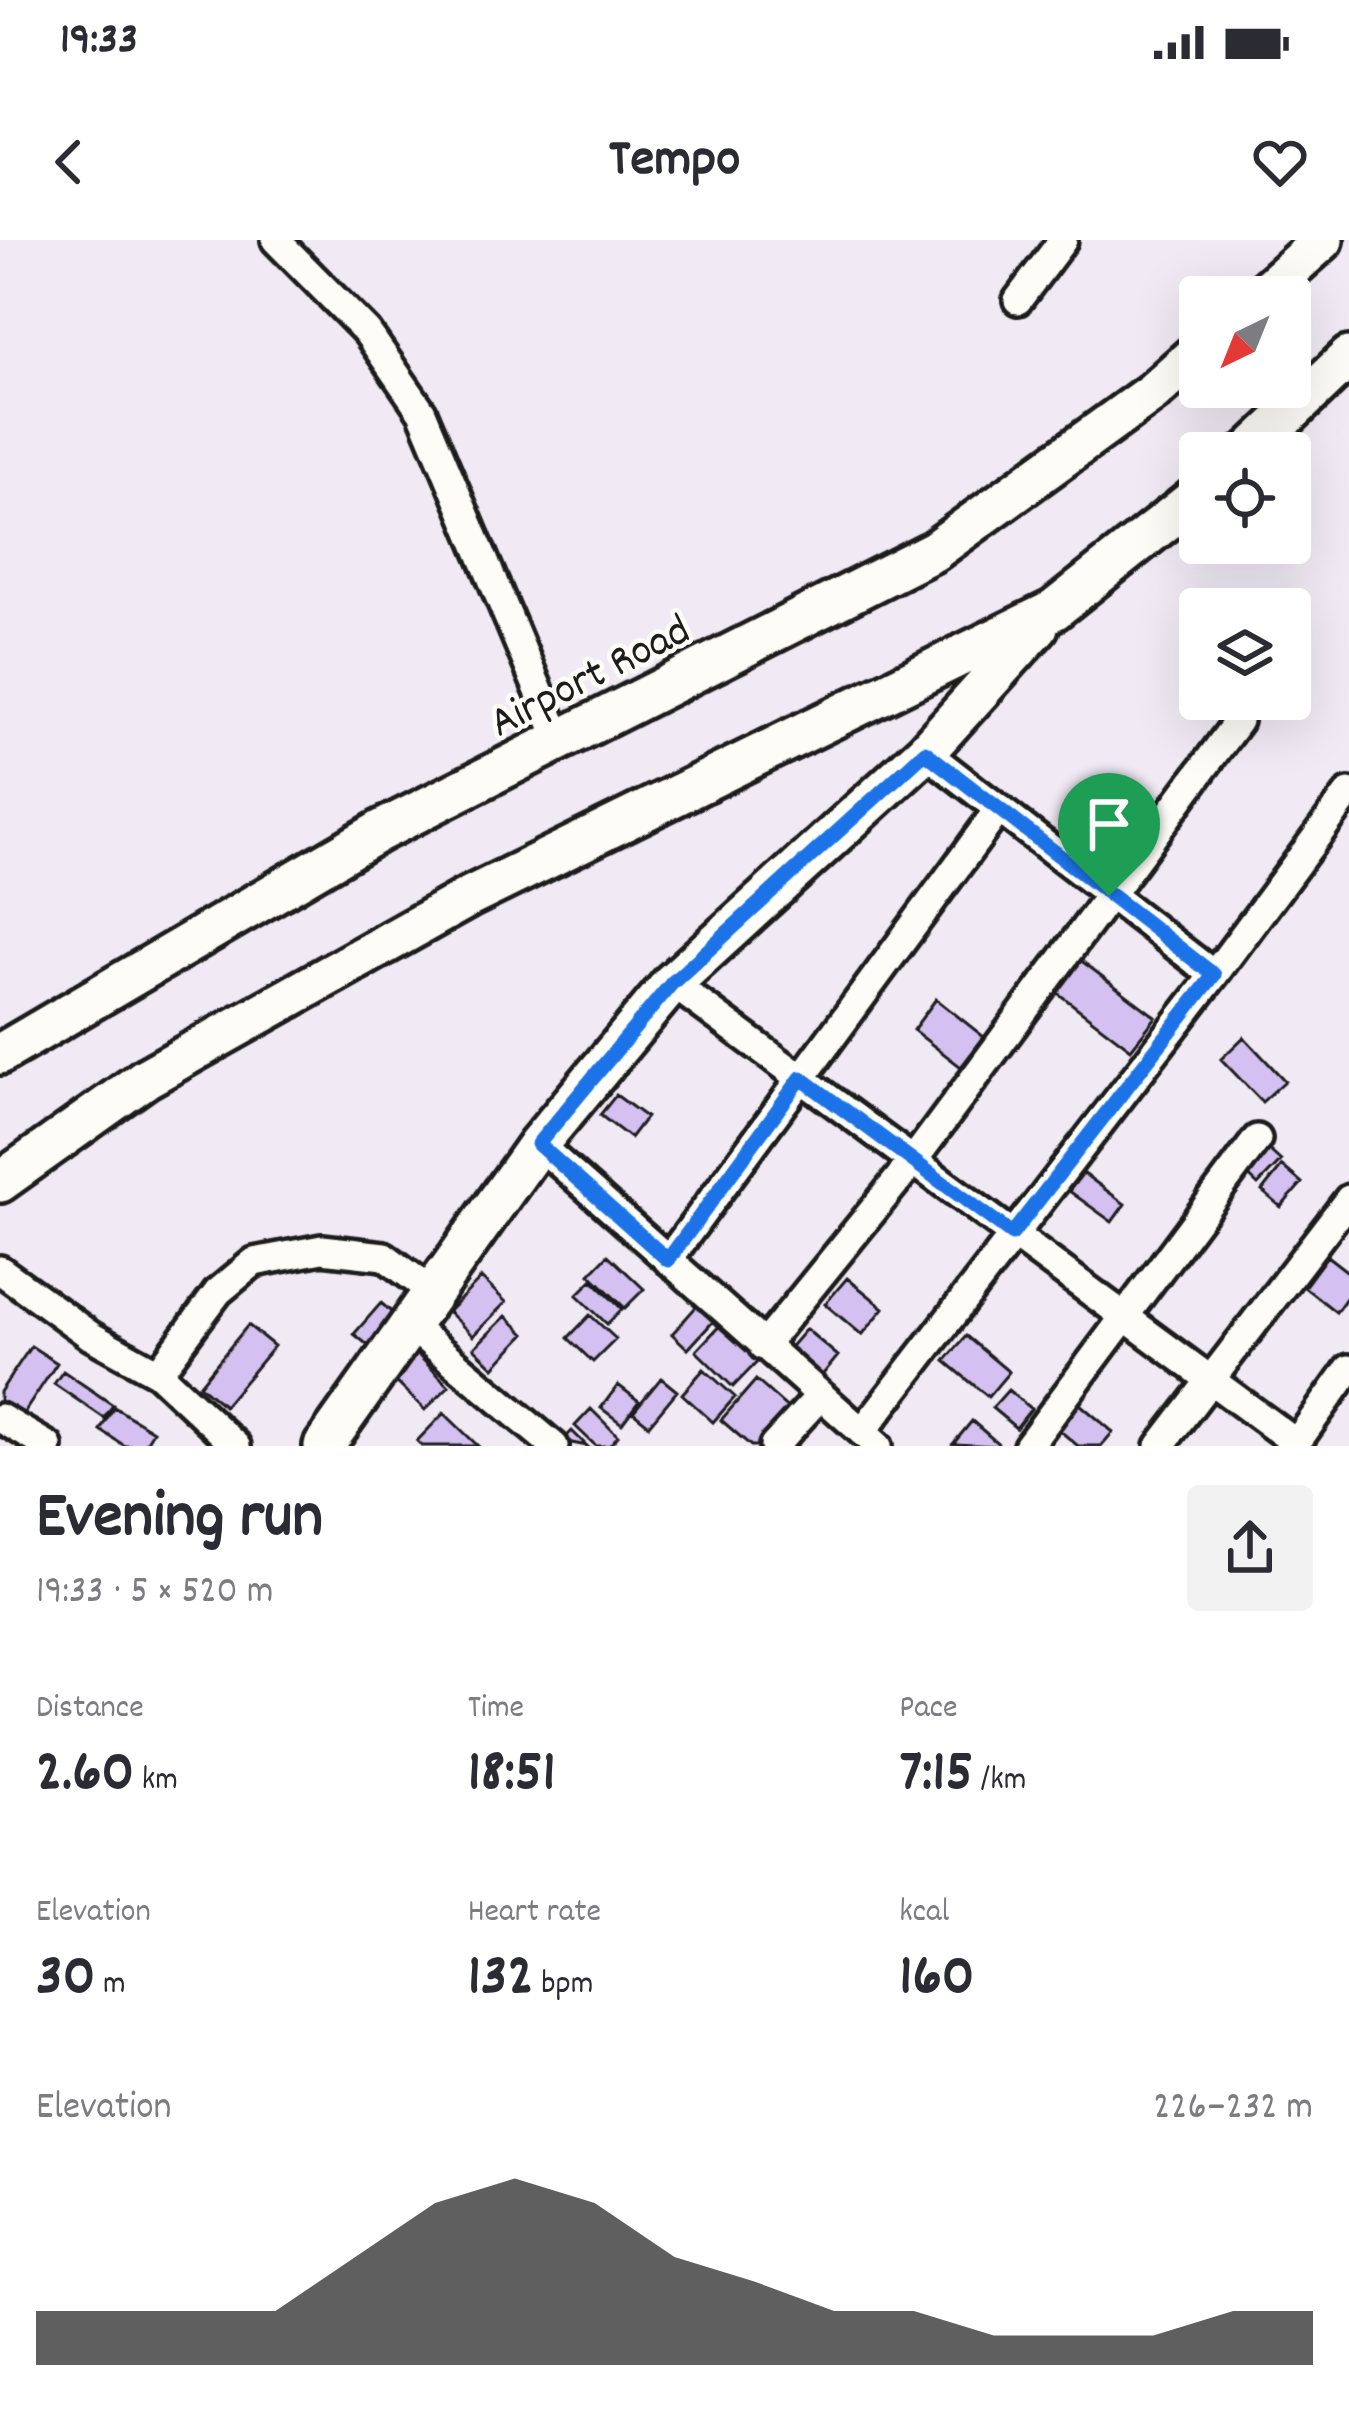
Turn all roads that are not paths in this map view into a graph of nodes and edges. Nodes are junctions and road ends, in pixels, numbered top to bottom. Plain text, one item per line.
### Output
1 (276, 240) edge
2 (1063, 240) edge
3 (1323, 240) edge
4 (1283, 276) edge
5 (1018, 300) dead end
6 (1349, 357) edge
7 (1179, 369) edge
8 (1270, 432) edge
9 (1179, 511) edge
10 (1054, 610) junction
11 (1238, 721) dead end
12 (560, 741) junction
13 (925, 752) junction
14 (1349, 794) edge
15 (999, 808) junction
16 (1109, 896) junction
17 (1214, 975) junction
18 (672, 983) junction
19 (0, 1054) edge
20 (801, 1078) junction
21 (1257, 1139) dead end
22 (538, 1144) junction
23 (913, 1161) junction
24 (0, 1182) edge
25 (1349, 1198) edge
26 (1012, 1234) junction
27 (668, 1260) junction
28 (0, 1270) edge
29 (431, 1291) junction
30 (1125, 1316) junction
31 (407, 1323) junction
32 (764, 1346) junction
33 (1349, 1369) edge
34 (158, 1373) junction
35 (1210, 1379) junction
36 (820, 1396) junction
37 (0, 1418) edge
38 (870, 1439) edge
39 (532, 1440) edge
40 (1295, 1444) edge
41 (48, 1446) edge
42 (236, 1446) edge
43 (324, 1446) edge
44 (774, 1446) edge
45 (1028, 1446) edge
46 (1160, 1446) edge

1 - 12 street
2 - 5 street
3 - 4 main road
6 - 8 main road
7 - 12 main road, Airport Road
9 - 10 main road
10 - 13 main road
10 - 24 main road
11 - 16 street
12 - 19 main road, Airport Road
13 - 15 street
13 - 18 main road
14 - 17 street
15 - 16 street
15 - 20 street
16 - 17 street
16 - 23 street
17 - 26 street
18 - 20 street
18 - 22 main road
20 - 23 street
20 - 27 street
21 - 30 street
22 - 27 street
22 - 29 main road
23 - 26 street
23 - 32 street
25 - 35 street
26 - 30 street
26 - 38 street
27 - 32 street
28 - 34 street
29 - 31 main road
29 - 34 street
30 - 35 street
30 - 45 street
31 - 39 street
31 - 43 main road
32 - 36 street
33 - 40 street
34 - 42 street
35 - 40 street
35 - 46 street
36 - 38 street
36 - 44 street
37 - 41 street

